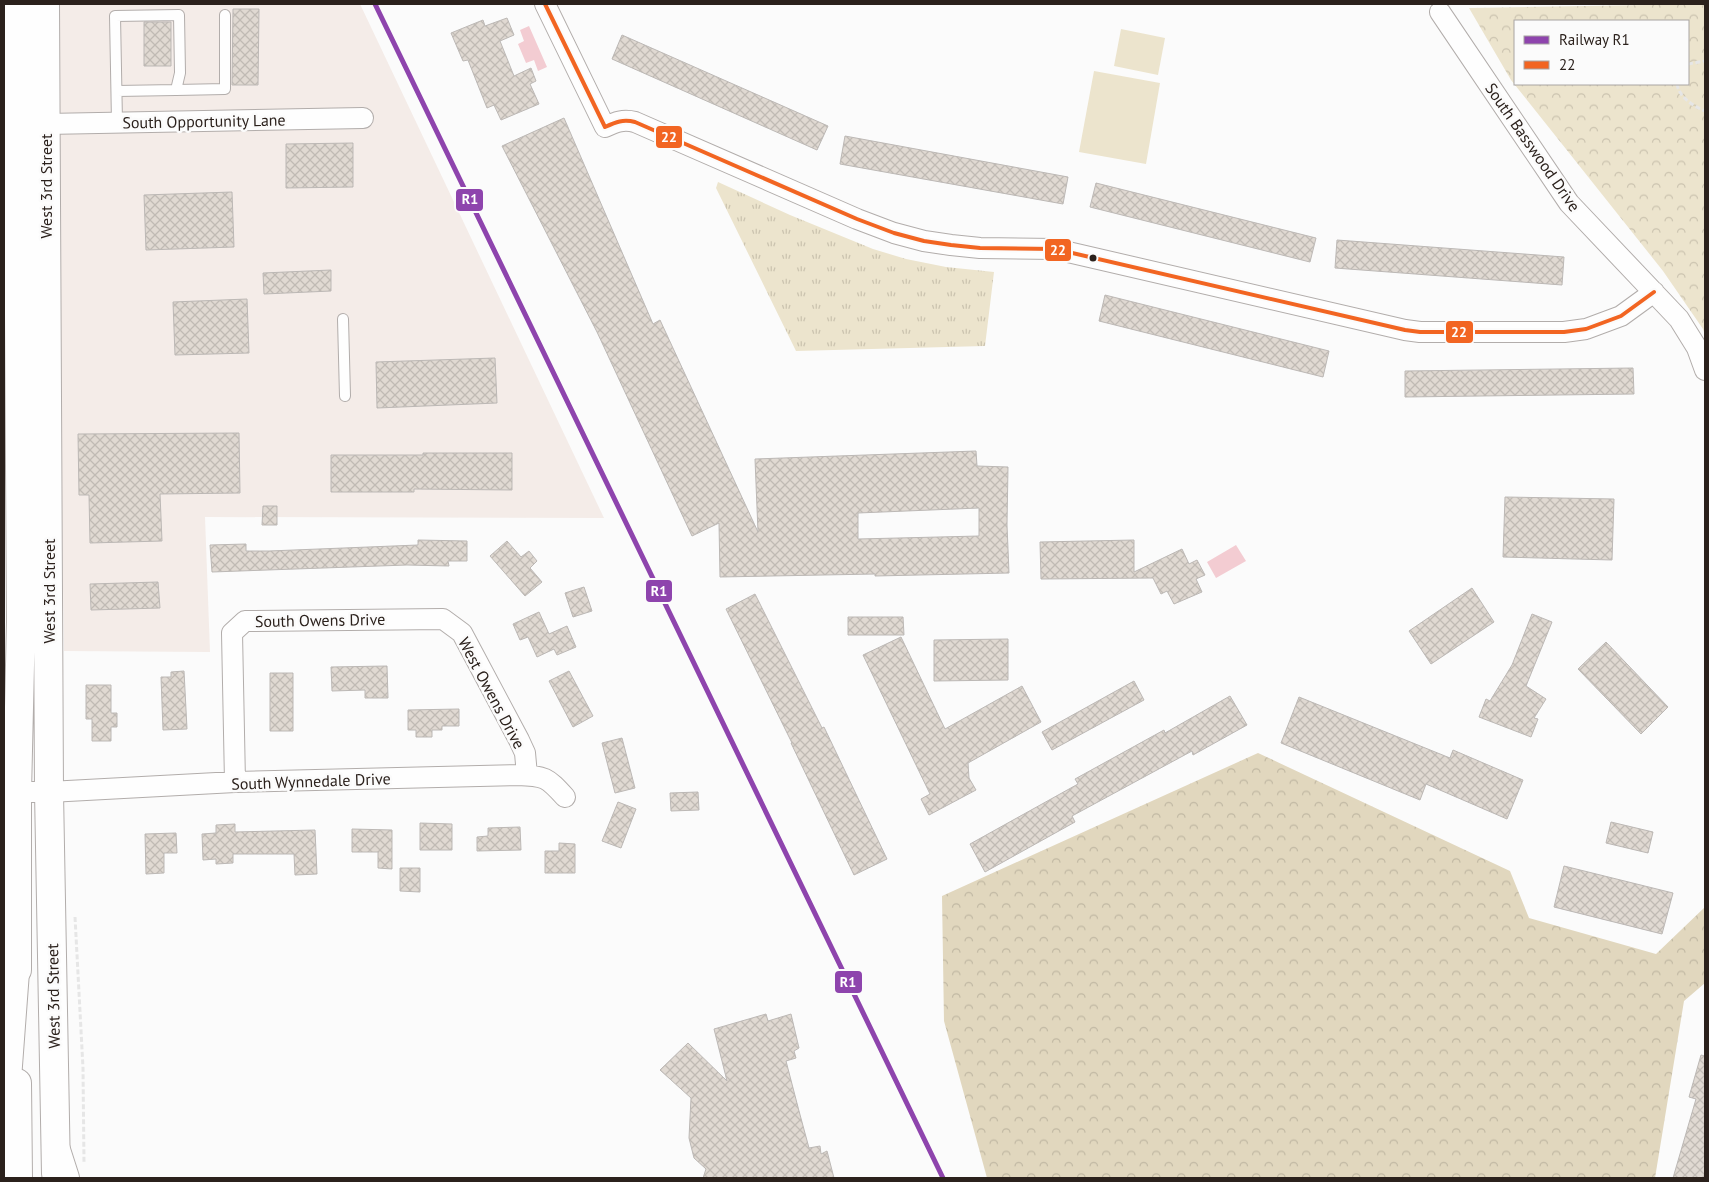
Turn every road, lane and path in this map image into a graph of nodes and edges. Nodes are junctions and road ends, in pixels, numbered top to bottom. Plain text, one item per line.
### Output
1 (17, 4) edge
2 (45, 4) edge
3 (545, 4) edge
4 (1440, 12) dead end
5 (225, 15) dead end
6 (1705, 61) edge
7 (1689, 64) edge
8 (1676, 85) edge
9 (176, 90) junction
10 (117, 91) junction
11 (1705, 111) edge
12 (363, 118) dead end
13 (118, 122) junction
14 (46, 124) junction
15 (1654, 292) junction
16 (342, 319) dead end
17 (46, 321) junction
18 (11, 322) edge
19 (1705, 370) edge
20 (345, 396) dead end
21 (443, 618) joint
22 (12, 622) edge
23 (49, 622) junction
24 (527, 775) junction
25 (235, 782) junction
26 (10, 792) edge
27 (49, 792) junction
28 (565, 797) dead end
29 (74, 910) dead end
30 (17, 945) junction
31 (4, 1119) edge
32 (56, 1150) junction
33 (74, 1173) edge
34 (18, 1178) edge
35 (56, 1178) edge

1 - 18 main road, West 3rd Street
2 - 14 main road, West 3rd Street
3 - 15 street
4 - 15 street, South Basswood Drive
5 - 9 lane
6 - 7 path
8 - 11 path
9 - 10 lane
9 - 10 lane
10 - 13 lane
12 - 13 street, South Opportunity Lane
13 - 14 street, South Opportunity Lane
14 - 17 main road, West 3rd Street
15 - 19 street, South Basswood Drive
16 - 20 lane
17 - 18 street
17 - 23 main road, West 3rd Street
18 - 22 main road, West 3rd Street
21 - 24 street, West Owens Drive
21 - 25 street, South Owens Drive
22 - 23 street
22 - 26 main road, West 3rd Street
23 - 27 main road, West 3rd Street
24 - 25 street, South Wynnedale Drive
24 - 28 street, South Wynnedale Drive
25 - 27 street, South Wynnedale Drive
26 - 27 street, South Wynnedale Drive
26 - 30 main road, West 3rd Street
27 - 32 main road, West 3rd Street
29 - 33 path
30 - 31 main road
30 - 34 main road, West 3rd Street
32 - 33 main road
32 - 35 main road, West 3rd Street

